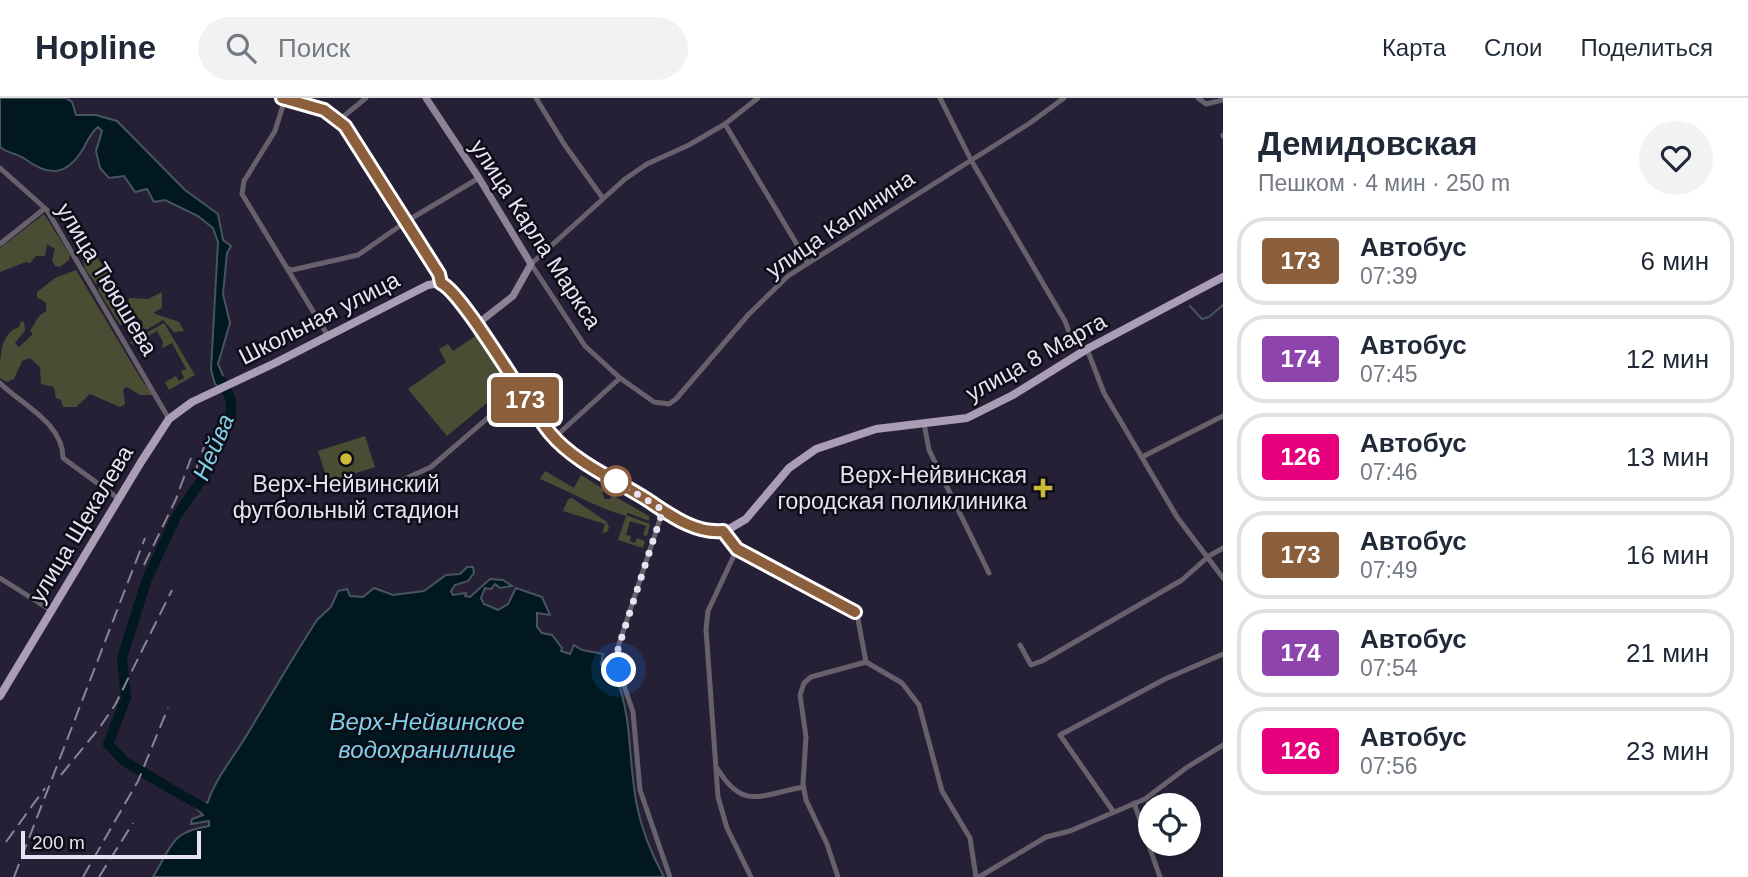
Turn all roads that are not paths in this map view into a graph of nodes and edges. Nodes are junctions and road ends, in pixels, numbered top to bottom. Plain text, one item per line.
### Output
1 (284, 98) edge
2 (366, 98) edge
3 (426, 98) edge
4 (536, 98) edge
5 (758, 98) edge
6 (940, 98) edge
7 (1064, 98) edge
8 (1198, 98) edge
9 (1223, 100) edge
10 (339, 120) junction
11 (725, 124) junction
12 (971, 160) junction
13 (0, 168) edge
14 (479, 178) junction
15 (602, 197) junction
16 (44, 209) junction
17 (407, 221) junction
18 (0, 244) edge
19 (808, 263) junction
20 (531, 264) junction
21 (286, 268) junction
22 (1223, 277) edge
23 (441, 283) junction
24 (476, 325) junction
25 (328, 336) junction
26 (1087, 349) junction
27 (620, 378) junction
28 (0, 383) edge
29 (215, 391) joint
30 (519, 391) junction
31 (659, 404) joint
32 (1223, 416) edge
33 (169, 419) junction
34 (924, 423) junction
35 (554, 438) junction
36 (1142, 457) junction
37 (400, 481) dead end
38 (119, 499) junction
39 (663, 510) junction
40 (723, 531) junction
41 (1223, 548) edge
42 (737, 549) junction
43 (1209, 556) junction
44 (989, 573) dead end
45 (0, 578) edge
46 (1223, 578) edge
47 (52, 611) junction
48 (1020, 645) dead end
49 (1223, 654) edge
50 (866, 662) junction
51 (0, 696) edge
52 (1223, 745) edge
53 (717, 768) junction
54 (803, 787) junction
55 (1133, 803) junction
56 (1112, 811) junction
57 (670, 877) edge
58 (751, 877) edge
59 (838, 877) edge
60 (977, 877) edge
61 (1160, 877) edge

1 - 10 street
1 - 21 street
2 - 10 street
3 - 14 street, улица Карла Маркса
4 - 15 street
5 - 11 street
6 - 12 street
7 - 12 street, улица Калинина
8 - 9 street
10 - 17 street
11 - 15 street
11 - 19 street
12 - 19 street, улица Калинина
12 - 26 street
13 - 16 street, улица Тююшева
14 - 17 street
14 - 20 street, улица Карла Маркса
15 - 20 street
16 - 18 street
16 - 33 street, улица Тююшева
17 - 21 street
17 - 23 street
19 - 31 street, улица Калинина
20 - 24 street
20 - 27 street, улица Карла Маркса
21 - 25 street
22 - 26 main road, улица 8 Марта
23 - 24 main road
23 - 25 main road, Школьная улица
24 - 30 main road
25 - 29 main road, Школьная улица
26 - 34 main road, улица 8 Марта
26 - 36 street
27 - 31 street, улица Карла Маркса
27 - 35 street
28 - 38 street
29 - 33 main road, улица Щекалева
30 - 35 main road
30 - 37 street
32 - 36 street
33 - 38 main road, улица Щекалева
34 - 40 main road, улица 8 Марта
34 - 44 street
35 - 39 main road
36 - 43 street
38 - 47 main road, улица Щекалева
39 - 40 main road
39 - 57 street
40 - 42 street
41 - 43 street
42 - 50 street
42 - 53 street
43 - 46 street
43 - 48 street
45 - 47 street
47 - 51 main road, улица Щекалева
49 - 56 street
50 - 54 street
50 - 60 street
52 - 55 street
53 - 54 street
53 - 58 street
54 - 59 street
55 - 56 street
55 - 61 street
56 - 60 street

